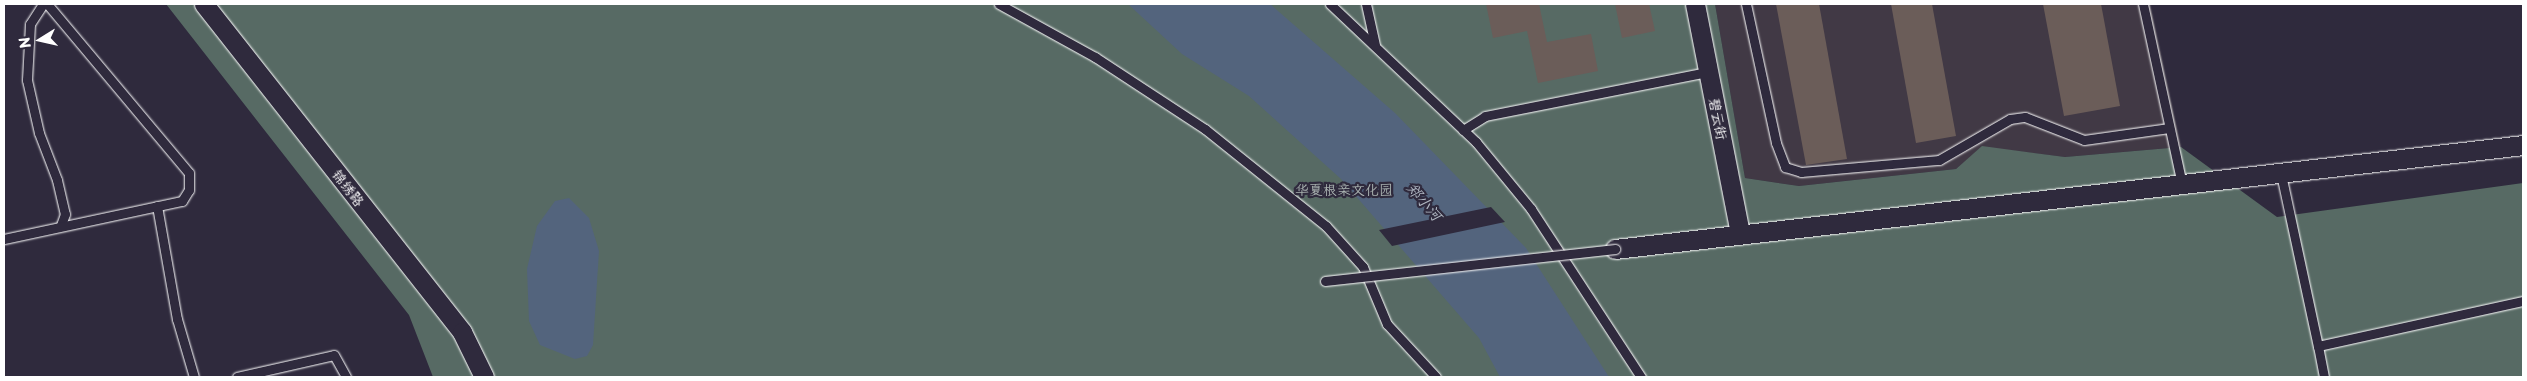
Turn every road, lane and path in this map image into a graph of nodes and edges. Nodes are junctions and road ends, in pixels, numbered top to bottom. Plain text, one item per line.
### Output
1 (42, 4) edge
2 (47, 4) edge
3 (204, 4) edge
4 (999, 4) edge
5 (1330, 4) edge
6 (1366, 4) edge
7 (1695, 4) edge
8 (1746, 4) edge
9 (2143, 4) edge
10 (1375, 45) junction
11 (1708, 72) junction
12 (2169, 128) junction
13 (1463, 130) junction
14 (2523, 145) edge
15 (2281, 174) junction
16 (2182, 185) junction
17 (158, 206) junction
18 (61, 225) junction
19 (1740, 234) junction
20 (4, 239) edge
21 (1615, 249) joint
22 (1325, 282) dead end
23 (2523, 301) edge
24 (2318, 346) junction
25 (194, 377) edge
26 (237, 377) edge
27 (346, 377) edge
28 (484, 377) edge
29 (1436, 377) edge
30 (1641, 377) edge
31 (2324, 377) edge

1 - 18 lane
2 - 17 lane
3 - 28 street, 锦绣路
4 - 29 lane
5 - 10 lane
6 - 10 lane
7 - 11 street, 碧云街
8 - 12 lane
9 - 12 lane
10 - 13 lane
11 - 13 lane
11 - 19 street, 碧云街
12 - 16 lane
13 - 30 lane
14 - 15 street
15 - 16 street
15 - 24 lane
16 - 19 street
17 - 18 lane
17 - 25 lane
18 - 20 lane
19 - 21 street
21 - 22 lane, bridge
23 - 24 lane
24 - 31 lane
26 - 27 lane

